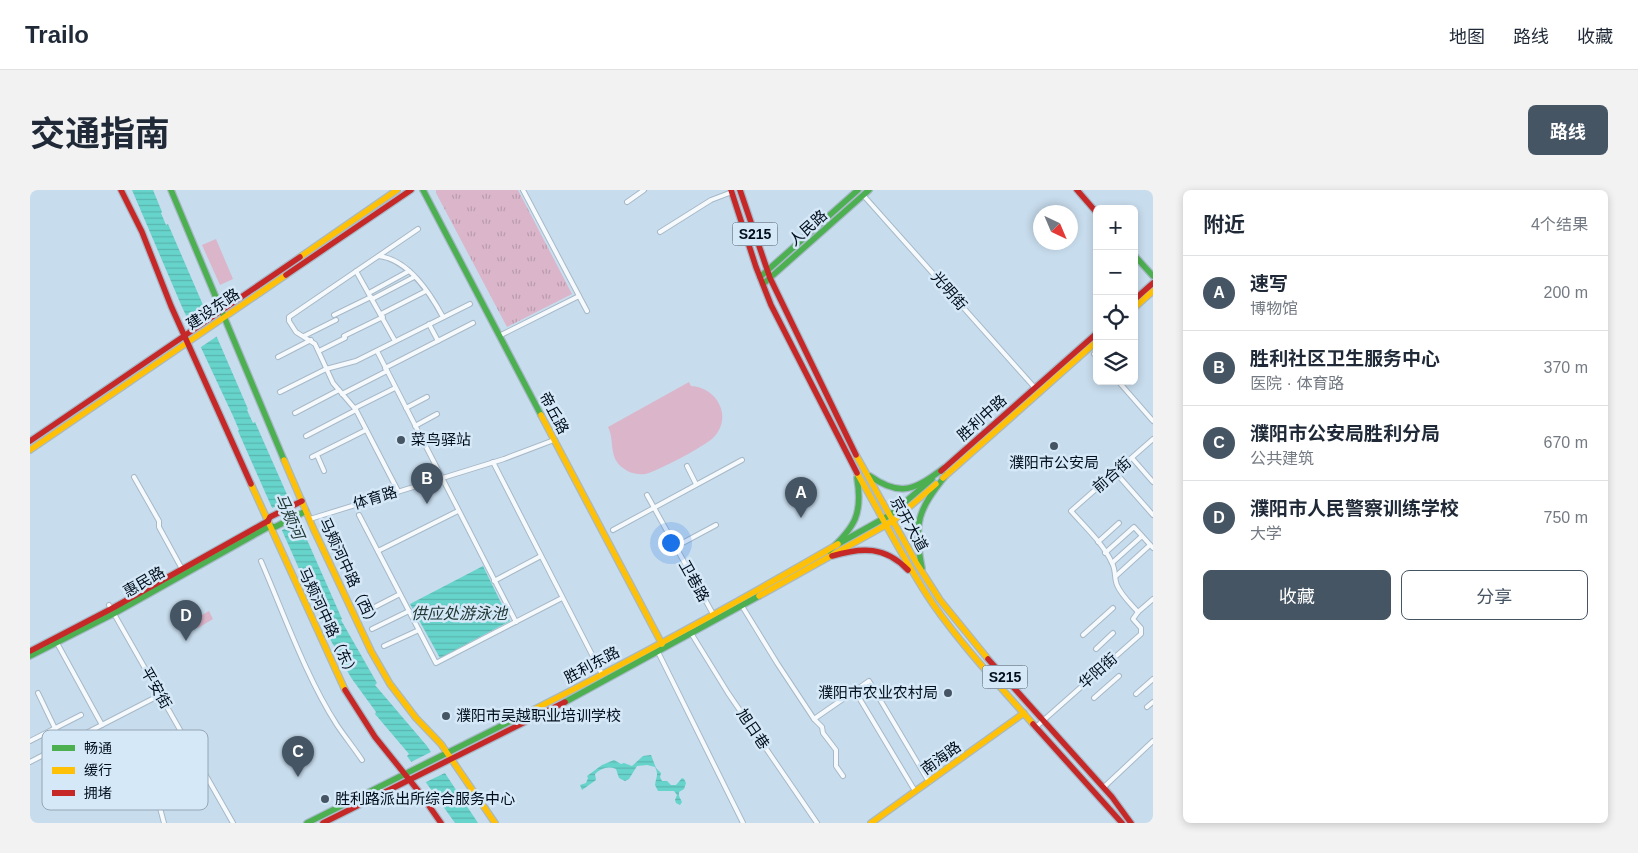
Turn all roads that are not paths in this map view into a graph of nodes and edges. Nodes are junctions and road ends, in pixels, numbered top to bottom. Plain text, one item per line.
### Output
1 (121, 190) edge
2 (171, 190) edge
3 (397, 190) edge
4 (411, 190) edge
5 (423, 190) edge
6 (523, 190) edge
7 (644, 190) edge
8 (740, 190) edge
9 (858, 190) edge
10 (869, 190) edge
11 (1077, 190) edge
12 (732, 191) edge
13 (863, 195) junction
14 (627, 202) dead end
15 (1093, 208) edge
16 (418, 229) dead end
17 (660, 232) dead end
18 (380, 256) junction
19 (1138, 259) edge
20 (356, 271) junction
21 (410, 271) junction
22 (768, 271) junction
23 (1153, 276) edge
24 (414, 277) junction
25 (760, 277) junction
26 (770, 278) junction
27 (1153, 283) edge
28 (763, 284) junction
29 (426, 291) junction
30 (1153, 291) edge
31 (371, 296) junction
32 (579, 296) junction
33 (1138, 296) edge
34 (470, 304) dead end
35 (1138, 304) edge
36 (587, 311) dead end
37 (219, 312) junction
38 (334, 315) dead end
39 (382, 316) junction
40 (443, 317) junction
41 (221, 319) junction
42 (336, 320) dead end
43 (473, 323) dead end
44 (429, 324) junction
45 (186, 334) junction
46 (304, 336) junction
47 (499, 336) junction
48 (1093, 337) edge
49 (311, 340) junction
50 (189, 341) junction
51 (396, 341) junction
52 (438, 341) junction
53 (1093, 344) edge
54 (319, 351) junction
55 (377, 351) junction
56 (278, 357) dead end
57 (326, 369) junction
58 (386, 369) junction
59 (1121, 385) edge
60 (395, 388) junction
61 (1035, 388) junction
62 (280, 392) dead end
63 (340, 392) junction
64 (427, 398) dead end
65 (406, 408) junction
66 (356, 409) junction
67 (295, 412) dead end
68 (437, 414) dead end
69 (1153, 422) edge
70 (415, 426) junction
71 (366, 430) junction
72 (306, 436) dead end
73 (1153, 439) edge
74 (554, 440) junction
75 (30, 441) edge
76 (30, 450) edge
77 (317, 455) junction
78 (312, 457) dead end
79 (1132, 458) junction
80 (742, 460) dead end
81 (493, 462) junction
82 (687, 466) dead end
83 (855, 469) junction
84 (324, 471) dead end
85 (866, 472) junction
86 (945, 472) junction
87 (1116, 473) junction
88 (134, 477) dead end
89 (441, 478) junction
90 (1153, 482) edge
91 (696, 484) junction
92 (398, 491) junction
93 (647, 495) dead end
94 (301, 502) junction
95 (654, 507) junction
96 (458, 510) junction
97 (305, 511) junction
98 (359, 515) dead end
99 (1153, 515) edge
100 (891, 518) junction
101 (310, 519) junction
102 (271, 522) junction
103 (884, 522) junction
104 (1119, 523) dead end
105 (716, 525) dead end
106 (613, 530) dead end
107 (1142, 536) junction
108 (1098, 542) junction
109 (1152, 546) edge
110 (675, 547) junction
111 (378, 551) junction
112 (831, 553) junction
113 (1105, 553) junction
114 (541, 556) junction
115 (262, 561) dead end
116 (1112, 563) junction
117 (183, 571) junction
118 (923, 574) junction
119 (1116, 576) junction
120 (494, 581) junction
121 (919, 582) junction
122 (400, 594) junction
123 (562, 598) junction
124 (1153, 599) edge
125 (742, 606) junction
126 (1113, 608) dead end
127 (111, 609) junction
128 (409, 611) junction
129 (365, 612) dead end
130 (1138, 612) junction
131 (713, 614) junction
132 (516, 622) junction
133 (372, 629) dead end
134 (419, 630) junction
135 (691, 633) junction
136 (1113, 633) dead end
137 (1083, 635) dead end
138 (57, 642) junction
139 (384, 646) dead end
140 (661, 648) junction
141 (1096, 649) dead end
142 (30, 651) edge
143 (30, 656) edge
144 (602, 674) junction
145 (1120, 676) dead end
146 (1153, 679) edge
147 (854, 691) junction
148 (38, 693) dead end
149 (1136, 694) dead end
150 (160, 695) junction
151 (1094, 698) dead end
152 (1153, 702) edge
153 (1147, 707) dead end
154 (1024, 713) junction
155 (81, 715) dead end
156 (814, 719) junction
157 (1043, 720) junction
158 (102, 725) junction
159 (1036, 726) junction
160 (55, 728) junction
161 (51, 730) edge
162 (92, 730) edge
163 (180, 730) edge
164 (42, 735) edge
165 (30, 741) edge
166 (1153, 741) edge
167 (42, 756) edge
168 (447, 757) junction
169 (362, 760) dead end
170 (30, 762) edge
171 (844, 776) dead end
172 (407, 777) junction
173 (208, 779) edge
174 (929, 782) junction
175 (1103, 788) junction
176 (915, 791) junction
177 (161, 810) edge
178 (164, 823) edge
179 (233, 823) edge
180 (307, 823) edge
181 (323, 823) edge
182 (441, 823) edge
183 (494, 823) edge
184 (743, 823) edge
185 (817, 823) edge
186 (872, 823) edge
187 (1122, 823) edge
188 (1131, 823) edge

1 - 45 main road, 马颊河中路（东）
2 - 37 main road, 马颊河中路（西）
3 - 37 main road, 建设东路
4 - 41 main road, 建设东路
5 - 47 main road, 帝丘路
6 - 32 street
7 - 14 street
8 - 22 main road, 京开大道 / S215
9 - 22 main road, 人民路
10 - 13 main road, 人民路
11 - 15 main road
12 - 17 street
12 - 25 main road, 京开大道 / S215
13 - 26 main road, 人民路
13 - 61 street, 光明街
16 - 18 street
18 - 20 street
18 - 21 street
19 - 23 main road
20 - 31 street
20 - 46 street
21 - 24 street
21 - 31 street
22 - 25 main road, 人民路
22 - 26 main road, 京开大道 / S215
24 - 29 street
24 - 31 street
25 - 28 main road, 京开大道 / S215
26 - 28 main road, 人民路
26 - 85 main road, 京开大道 / S215
27 - 33 main road
28 - 83 main road, 京开大道 / S215
29 - 39 street
29 - 40 street
30 - 35 main road
31 - 38 street
31 - 39 street
32 - 36 street
32 - 47 street
34 - 40 street
37 - 41 main road, 马颊河中路（西）
37 - 45 main road, 建设东路
39 - 51 street
39 - 54 street
40 - 44 street
41 - 50 main road, 建设东路
41 - 94 main road, 马颊河中路（西）
42 - 46 street
43 - 52 street
44 - 51 street
44 - 52 street
45 - 50 main road, 马颊河中路（东）
45 - 75 main road, 建设东路
46 - 49 street
47 - 74 main road, 帝丘路
48 - 61 main road, 胜利中路
49 - 54 street
49 - 56 street
50 - 76 main road, 建设东路
50 - 102 main road, 马颊河中路（东）
51 - 55 street
52 - 58 street
53 - 86 main road, 胜利中路
54 - 57 street
55 - 57 street
55 - 58 street
57 - 62 street
57 - 63 street
58 - 60 street
58 - 63 street
59 - 69 street
60 - 65 street
60 - 66 street
61 - 86 main road, 胜利中路
63 - 66 street
63 - 67 street
64 - 65 street
65 - 70 street
66 - 71 street
66 - 72 street
68 - 70 street
70 - 89 street
71 - 77 street
71 - 92 street
73 - 79 street, 前合街
74 - 81 street, 体育路
74 - 140 main road, 帝丘路
77 - 78 street
77 - 84 street
79 - 87 street, 前合街
79 - 90 street
80 - 91 street
81 - 89 street, 体育路
81 - 114 street
82 - 91 street
83 - 103 main road, 京开大道 / S215
83 - 112 main road
85 - 86 main road
85 - 100 main road, 京开大道 / S215
86 - 100 main road, 胜利中路
86 - 118 main road
87 - 99 street
87 - 108 street, 前合街
88 - 117 street
89 - 92 street, 体育路
89 - 96 street
91 - 95 street
92 - 101 street, 体育路
93 - 95 street, 卫巷路
94 - 97 main road, 马颊河中路（西）
94 - 102 main road
95 - 106 street
95 - 110 street, 卫巷路
96 - 111 street
96 - 120 street
97 - 101 main road, 马颊河中路（西）
97 - 102 main road
98 - 111 street
100 - 103 main road, 胜利中路
100 - 118 main road, 京开大道 / S215
101 - 168 main road, 马颊河中路（西）
102 - 117 main road, 惠民路
102 - 172 main road, 马颊河中路（东）
103 - 112 main road, 胜利东路
103 - 121 main road, 京开大道 / S215
104 - 108 street
105 - 110 street
107 - 109 street
107 - 113 street
107 - 116 street
108 - 113 street
109 - 119 street
110 - 131 street, 卫巷路
111 - 122 street
112 - 121 main road
112 - 125 main road, 胜利东路
112 - 131 main road, 胜利东路
113 - 116 street
114 - 120 street
114 - 123 street
115 - 169 street
116 - 119 street
117 - 127 main road, 惠民路
118 - 157 main road, 京开大道 / S215
119 - 130 street
120 - 132 street
121 - 154 main road, 京开大道 / S215
122 - 128 street
122 - 129 street
123 - 132 street
123 - 144 street
124 - 130 street
125 - 135 main road, 胜利东路
125 - 156 street
126 - 137 street
127 - 138 main road, 惠民路
127 - 142 main road, 惠民路
127 - 150 street, 平安街
128 - 133 street
128 - 134 street
130 - 157 street, 华阳街
131 - 140 main road, 胜利东路
132 - 134 street
134 - 139 street
135 - 140 main road, 胜利东路
135 - 185 street, 旭日巷
136 - 141 street
138 - 143 main road, 惠民路
138 - 158 street
140 - 144 main road, 胜利东路
140 - 168 main road, 胜利东路
140 - 184 street
144 - 168 main road, 胜利东路
145 - 151 street
146 - 149 street
147 - 156 street
147 - 174 street
147 - 176 street
148 - 160 street
150 - 158 street
150 - 163 street, 平安街
152 - 153 street
154 - 159 main road, 京开大道 / S215
154 - 174 main road, 南海路
155 - 160 street
156 - 171 street
157 - 159 street, 华阳街
157 - 175 main road, 京开大道 / S215
158 - 162 street
159 - 187 main road, 京开大道 / S215
160 - 161 street
164 - 165 street
166 - 175 street
167 - 170 street
168 - 172 main road, 胜利东路
168 - 172 main road, 胜利东路
168 - 183 main road, 马颊河中路（西）
172 - 180 main road, 胜利东路
172 - 181 main road, 胜利东路
172 - 182 main road, 马颊河中路（东）
173 - 179 street, 平安街
174 - 176 main road, 南海路
175 - 188 main road, 京开大道 / S215
176 - 186 main road, 南海路
177 - 178 street

